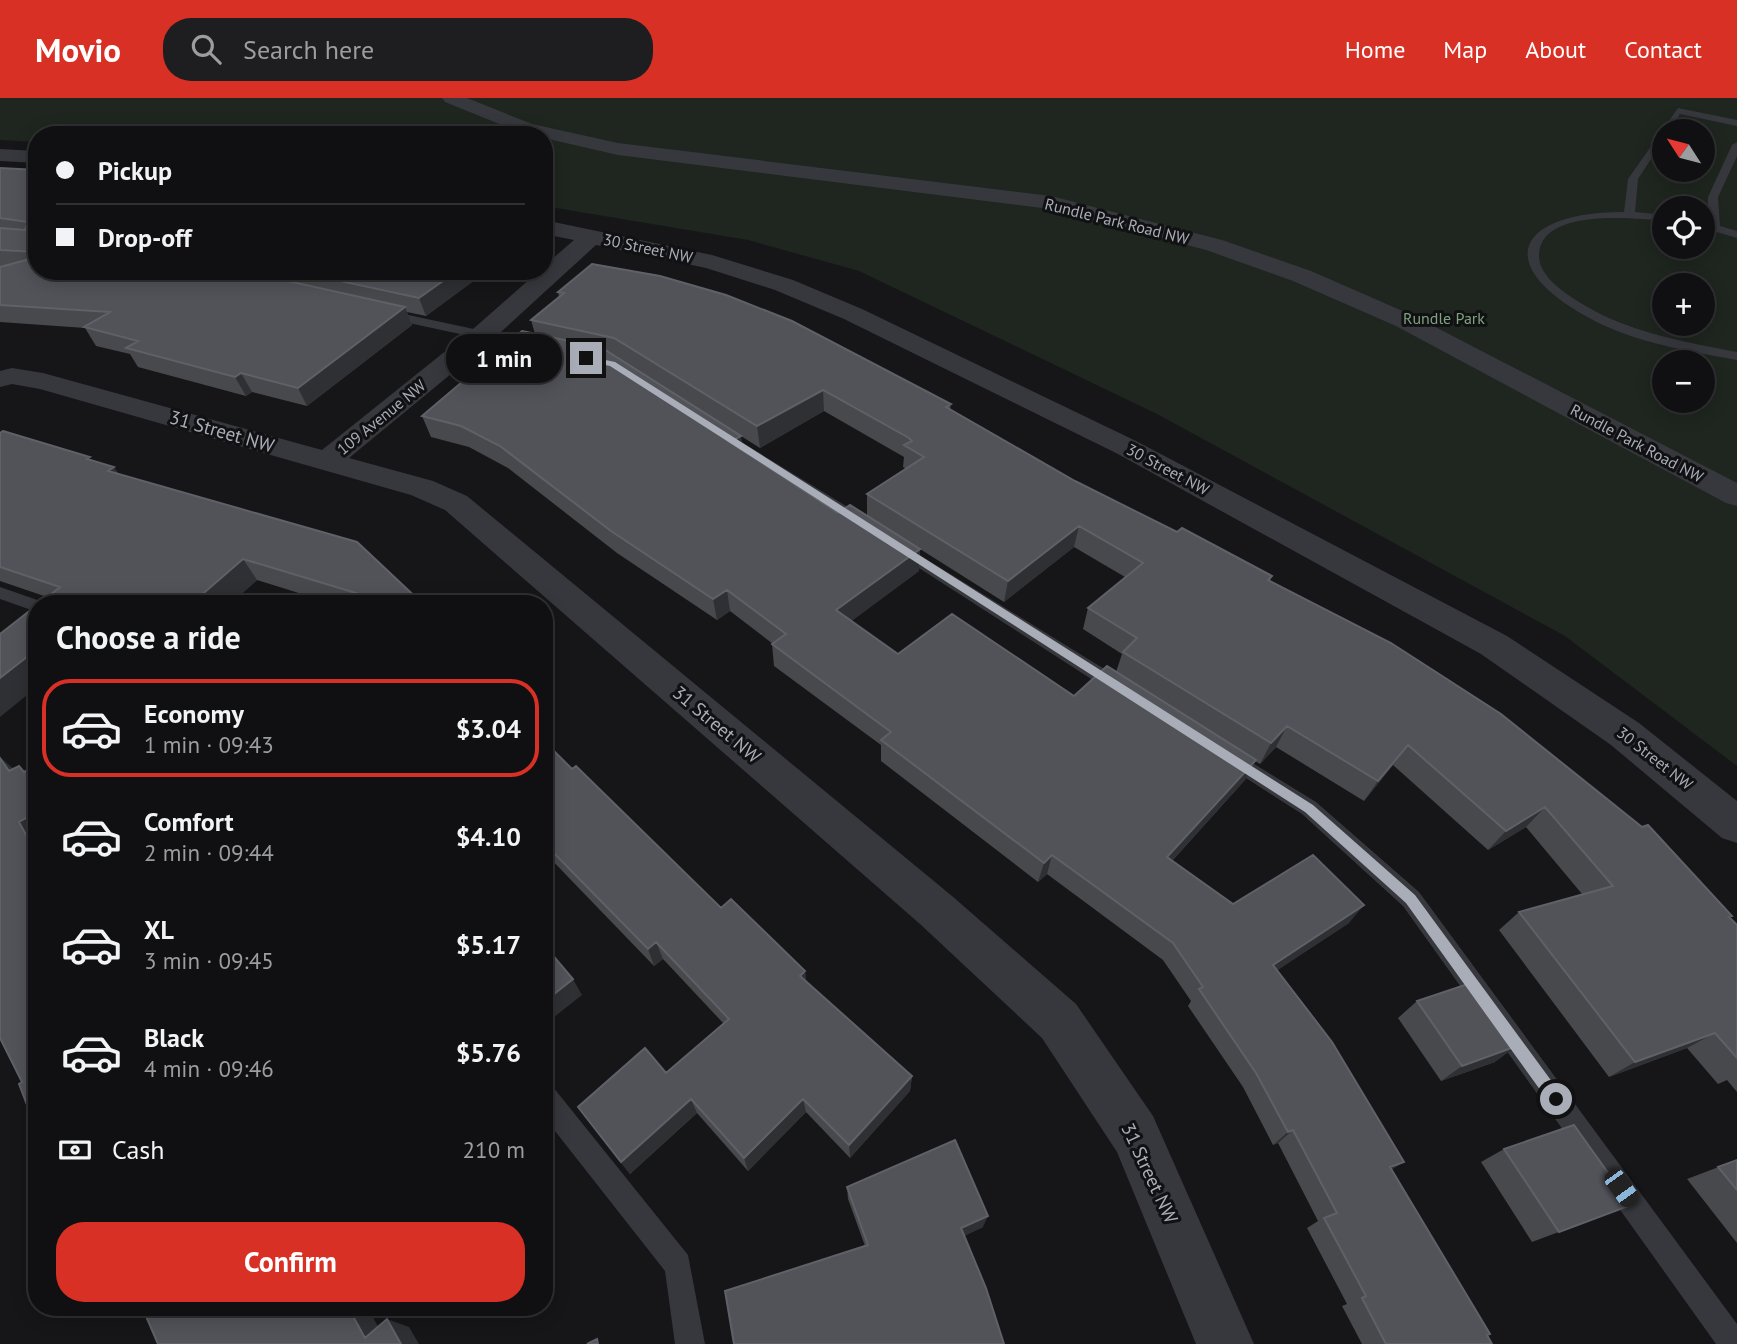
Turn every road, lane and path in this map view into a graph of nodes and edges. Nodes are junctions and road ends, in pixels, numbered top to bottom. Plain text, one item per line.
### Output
1 (451, 98) edge
2 (1672, 119) edge
3 (1737, 123) edge
4 (521, 126) edge
5 (553, 134) edge
6 (1737, 145) edge
7 (1652, 150) edge
8 (0, 155) edge
9 (28, 157) edge
10 (1713, 196) edge
11 (1629, 215) junction
12 (1652, 217) edge
13 (1715, 228) edge
14 (553, 229) edge
15 (1737, 234) edge
16 (592, 236) junction
17 (553, 271) edge
18 (543, 280) edge
19 (362, 309) edge
20 (482, 335) junction
21 (547, 349) edge
22 (1737, 356) edge
23 (0, 379) edge
24 (705, 423) edge
25 (328, 460) junction
26 (1737, 496) edge
27 (0, 593) edge
28 (28, 603) edge
29 (1135, 697) edge
30 (1216, 749) edge
31 (1737, 825) edge
32 (553, 1107) edge
33 (690, 1344) edge
34 (1225, 1344) edge
35 (1734, 1344) edge

1 - 4 street, Rundle Park Road NW
2 - 3 lane
5 - 26 street, Rundle Park Road NW
6 - 10 lane
7 - 11 lane
8 - 9 street
11 - 12 lane
11 - 22 lane
13 - 15 lane
14 - 16 street, 30 Street NW
16 - 17 street, 109 Avenue NW
16 - 31 street, 30 Street NW
18 - 20 street, 109 Avenue NW
19 - 20 lane
20 - 21 lane
20 - 25 street, 109 Avenue NW
23 - 25 street, 31 Street NW
24 - 29 lane
25 - 34 street, 31 Street NW
27 - 28 lane
30 - 35 lane
32 - 33 lane

